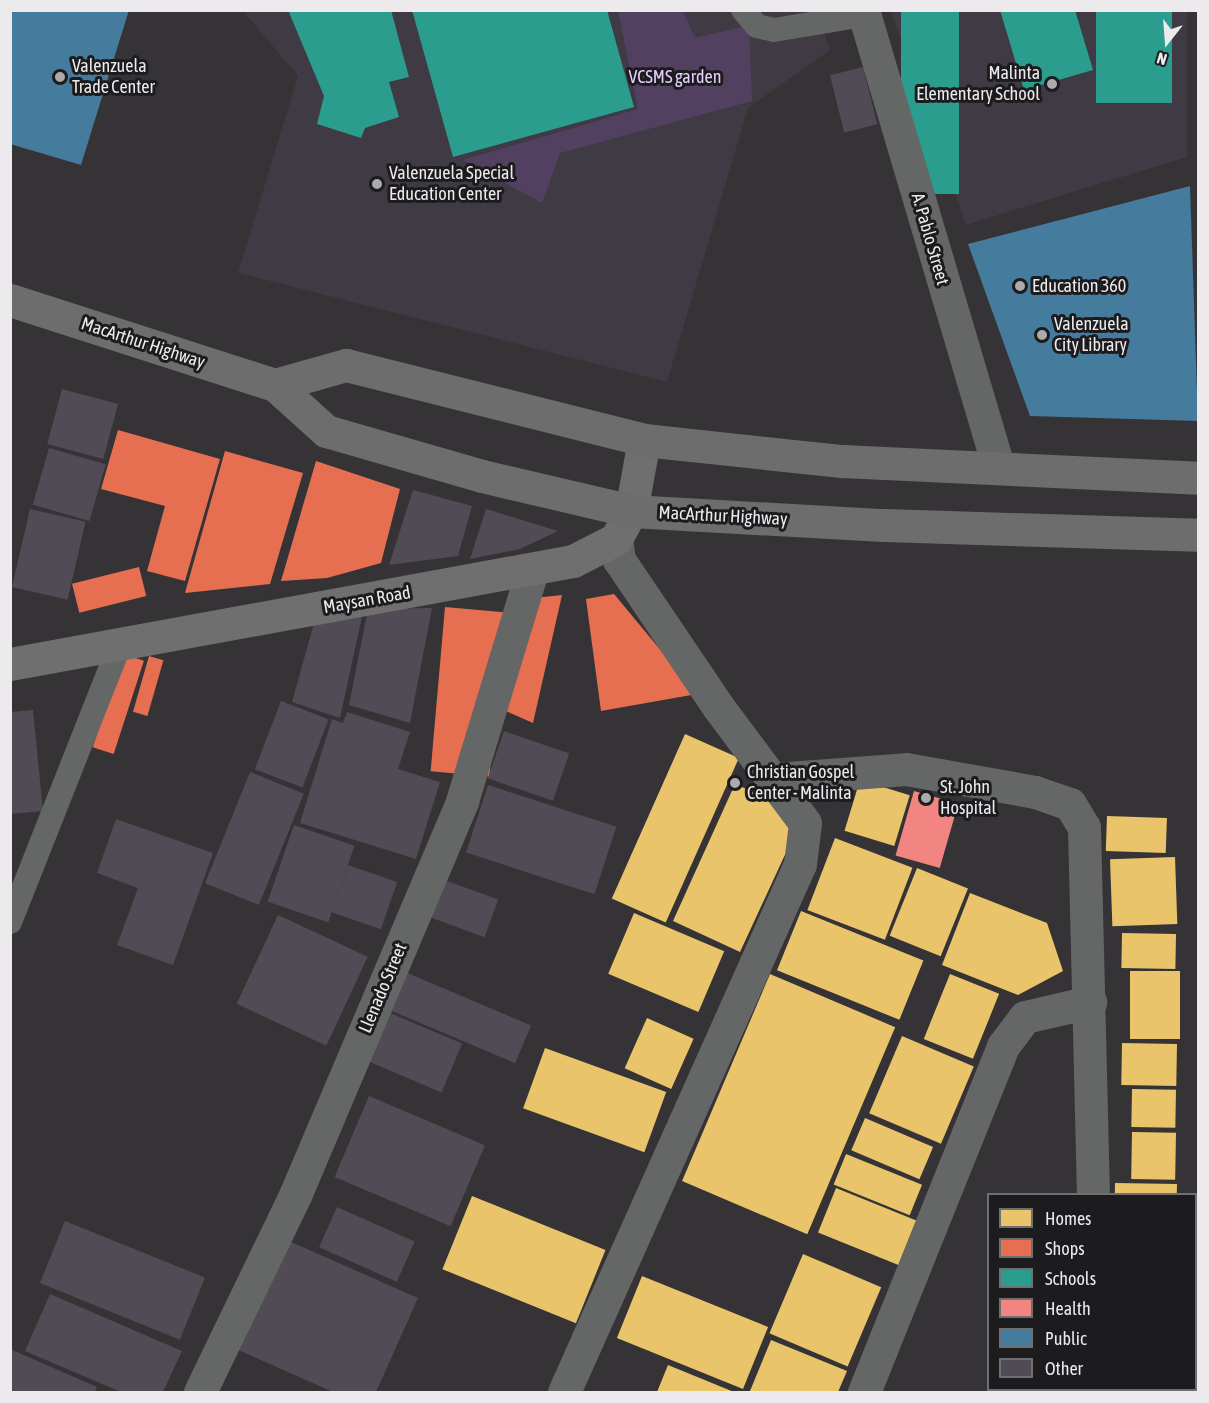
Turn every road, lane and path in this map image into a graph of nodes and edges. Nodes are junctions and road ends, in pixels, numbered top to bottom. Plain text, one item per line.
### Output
1 (743, 10) edge
2 (863, 13) edge
3 (10, 300) edge
4 (275, 385) junction
5 (644, 440) junction
6 (998, 467) junction
7 (1195, 478) edge
8 (623, 525) junction
9 (1195, 535) edge
10 (532, 571) junction
11 (120, 644) junction
12 (10, 664) edge
13 (774, 779) junction
14 (10, 922) edge
15 (1090, 1002) junction
16 (1093, 1193) edge
17 (200, 1392) edge
18 (564, 1392) edge
19 (864, 1392) edge

1 - 2 lane
2 - 6 street, A. Pablo Street
3 - 4 highway, MacArthur Highway
4 - 5 highway
4 - 8 highway, MacArthur Highway
5 - 6 highway
5 - 8 main road
6 - 7 highway
8 - 9 highway, MacArthur Highway
8 - 10 main road, Maysan Road
8 - 13 street
10 - 11 main road, Maysan Road
10 - 17 street, Llenado Street
11 - 12 main road, Maysan Road
11 - 14 lane
13 - 15 street
13 - 18 street
15 - 16 street
15 - 19 street

